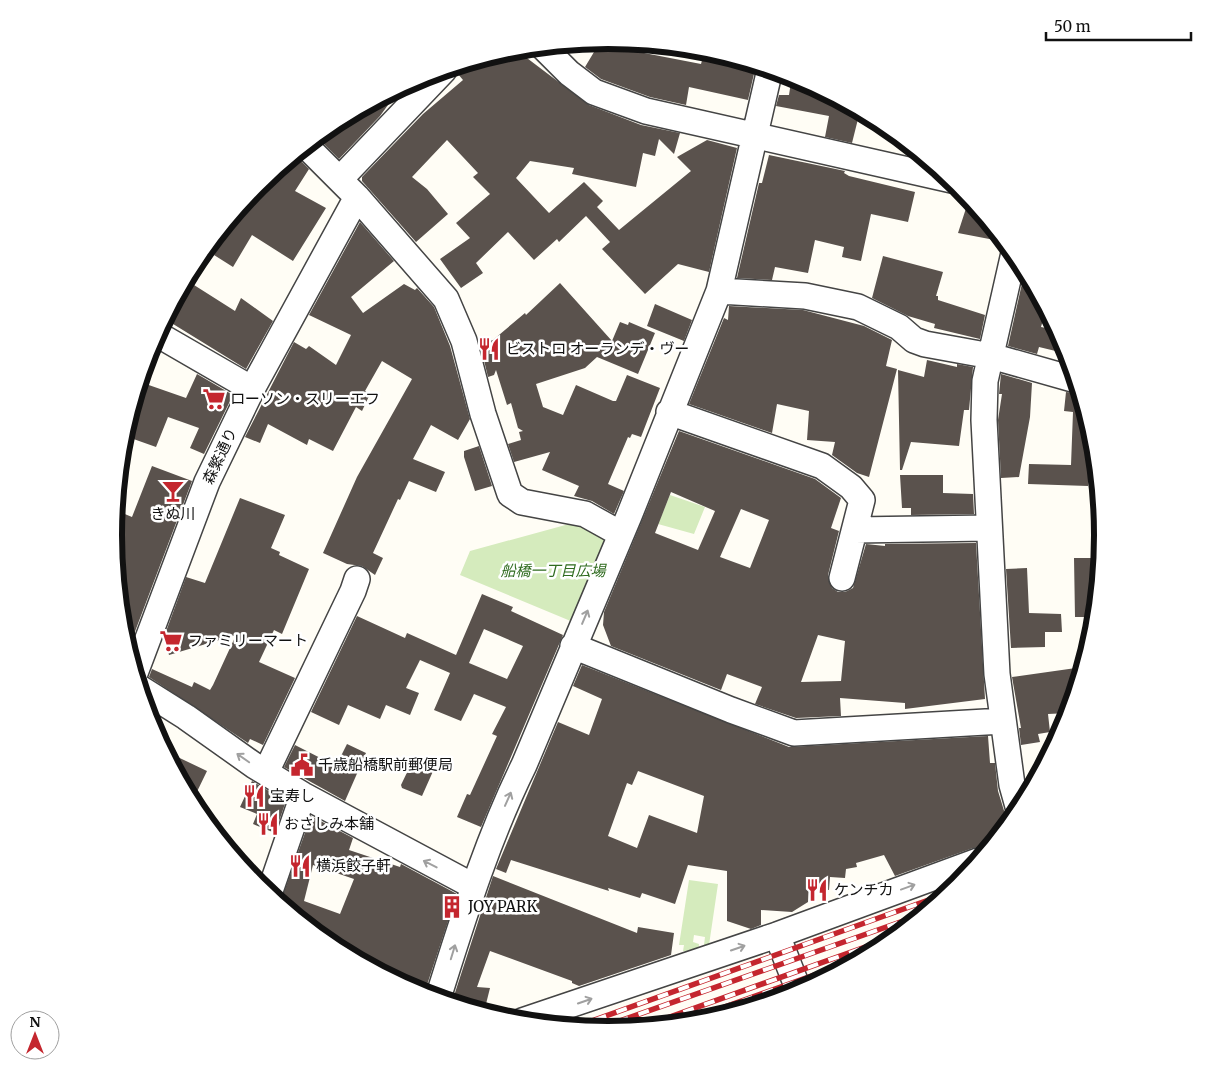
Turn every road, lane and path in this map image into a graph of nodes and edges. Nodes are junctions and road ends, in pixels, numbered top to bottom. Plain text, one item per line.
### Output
1 (549, 53) edge
2 (768, 77) edge
3 (432, 82) edge
4 (756, 134) junction
5 (310, 150) edge
6 (937, 176) edge
7 (340, 179) junction
8 (357, 197) junction
9 (1011, 264) edge
10 (719, 291) junction
11 (164, 338) edge
12 (991, 356) junction
13 (1067, 378) edge
14 (252, 389) junction
15 (669, 412) junction
16 (988, 528) junction
17 (855, 530) junction
18 (620, 534) junction
19 (842, 578) dead end
20 (357, 579) dead end
21 (573, 646) junction
22 (139, 663) edge
23 (149, 694) edge
24 (1003, 721) junction
25 (266, 772) junction
26 (303, 795) junction
27 (1016, 799) edge
28 (964, 866) edge
29 (266, 881) edge
30 (473, 886) junction
31 (777, 934) junction
32 (796, 983) edge
33 (440, 991) edge
34 (539, 1016) edge

1 - 4 street
2 - 4 street
3 - 7 street
4 - 6 street
4 - 10 street
5 - 7 street
7 - 8 street
8 - 14 street, 森繁通り
8 - 18 street
9 - 12 street
10 - 12 street
10 - 15 street
11 - 14 street
12 - 13 street
12 - 16 street
14 - 22 street, 森繁通り
15 - 17 street
15 - 18 street
16 - 17 street
16 - 24 street
17 - 19 street
21 -> 18 street
20 - 25 street
21 - 24 street
30 -> 21 street
25 -> 23 street
24 - 27 street
25 - 26 street
26 - 29 street
30 -> 26 street
31 -> 28 street
33 -> 30 street
31 - 32 street
34 -> 31 street

